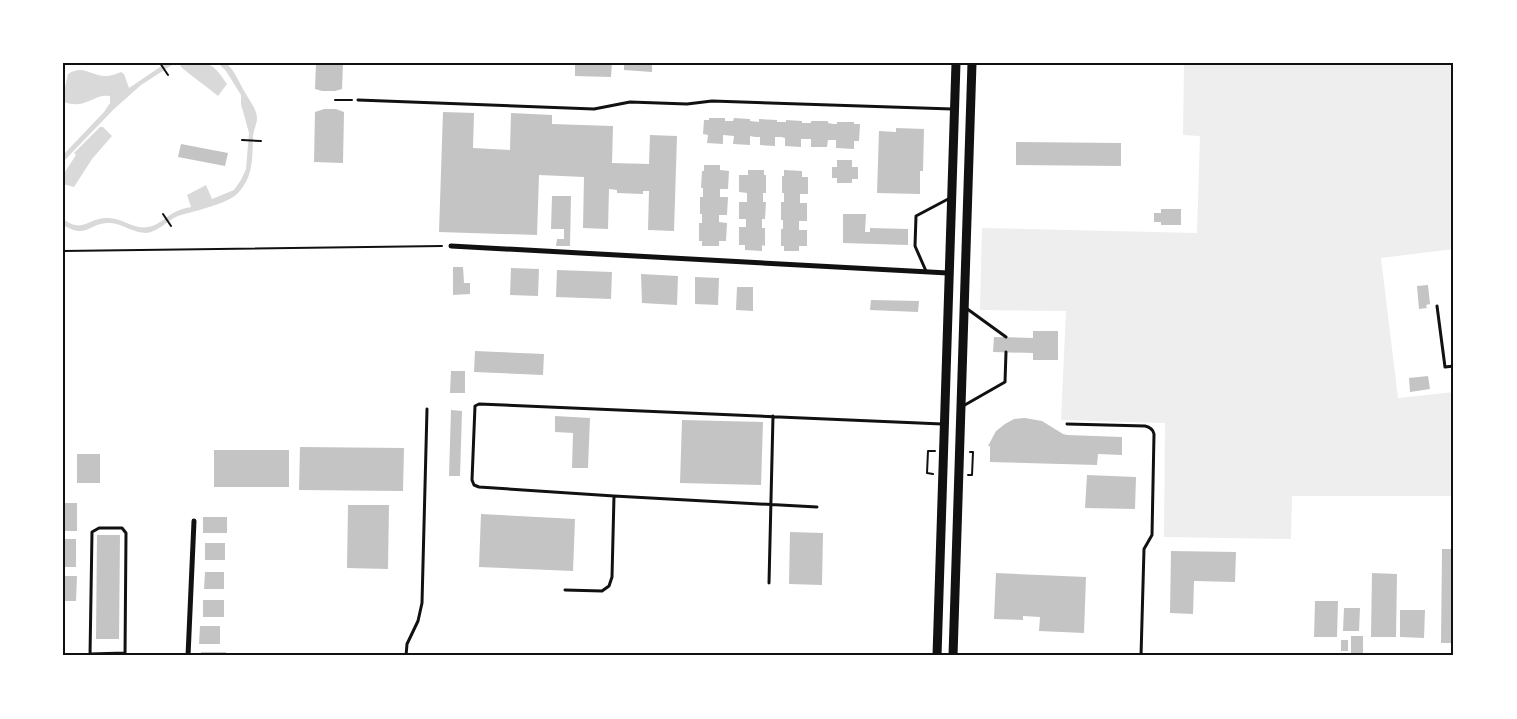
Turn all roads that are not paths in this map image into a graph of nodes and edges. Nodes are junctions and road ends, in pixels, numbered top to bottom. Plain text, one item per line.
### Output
1 (956, 63) edge
2 (972, 63) edge
3 (358, 100) road end
4 (954, 109) junction
5 (952, 197) junction
6 (451, 246) road end
7 (926, 272) junction
8 (948, 273) junction
9 (964, 306) junction
10 (1437, 306) dead end
11 (1006, 337) dead end
12 (1006, 352) dead end
13 (1454, 366) edge
14 (961, 407) junction
15 (427, 409) dead end
16 (773, 416) junction
17 (944, 424) junction
18 (1067, 424) dead end
19 (614, 496) junction
20 (771, 504) junction
21 (817, 507) dead end
22 (194, 521) dead end
23 (769, 583) dead end
24 (565, 590) dead end
25 (90, 655) edge
26 (125, 655) edge
27 (189, 656) edge
28 (406, 656) edge
29 (937, 656) edge
30 (953, 656) edge
31 (1141, 656) edge

1 - 4 highway
2 - 9 highway
3 - 4 lane
4 - 5 highway
5 - 7 lane
5 - 8 highway
6 - 7 street
7 - 8 street
8 - 17 highway
9 - 11 lane
9 - 14 highway
10 - 13 lane
12 - 14 lane
14 - 30 highway
15 - 28 lane
16 - 17 lane
16 - 19 lane
16 - 20 lane
17 - 29 highway
18 - 31 lane
19 - 20 lane
19 - 24 lane
20 - 21 lane
20 - 23 lane
22 - 27 street
25 - 26 lane
25 - 26 lane

